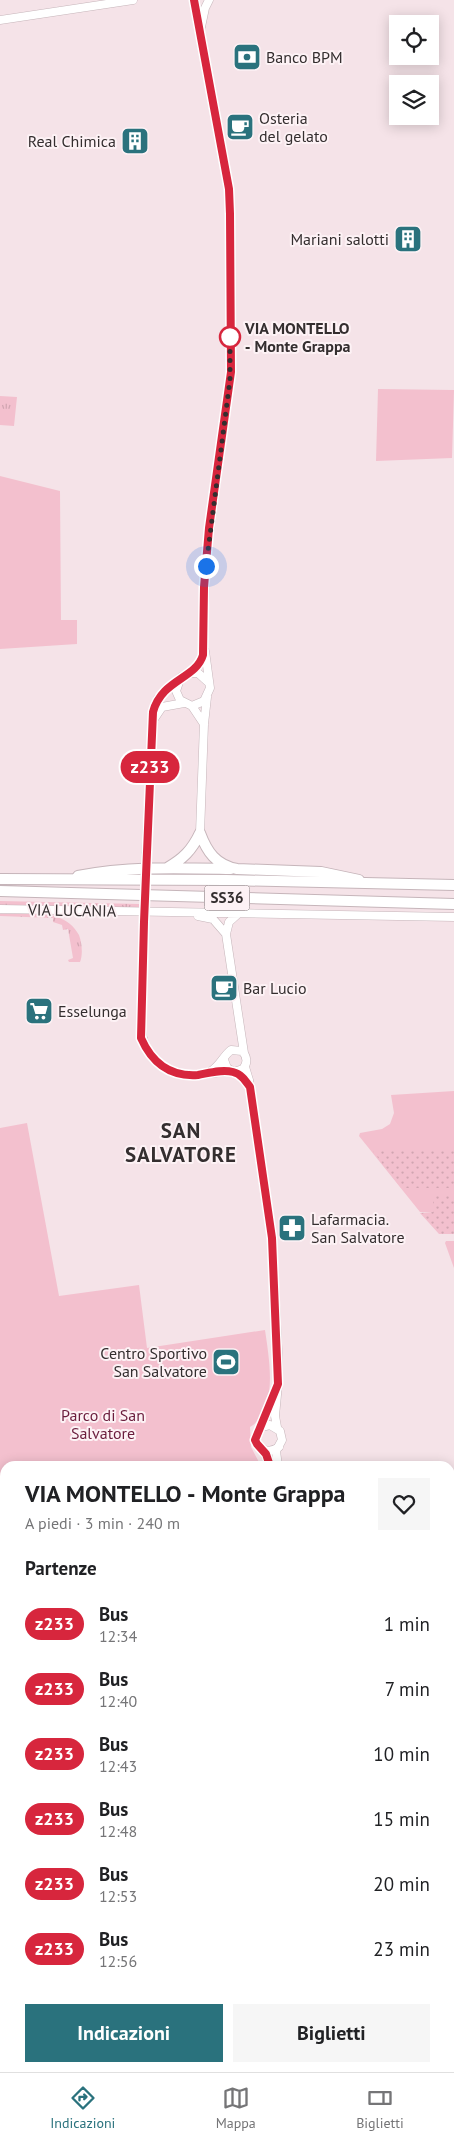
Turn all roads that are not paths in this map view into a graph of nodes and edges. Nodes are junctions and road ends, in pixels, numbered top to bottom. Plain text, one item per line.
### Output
1 (133, 0) edge
2 (210, 0) edge
3 (192, 2) edge
4 (0, 20) edge
5 (200, 29) junction
6 (204, 647) junction
7 (189, 673) junction
8 (181, 677) junction
9 (208, 682) junction
10 (207, 697) junction
11 (188, 704) junction
12 (152, 723) junction
13 (204, 724) junction
14 (200, 833) junction
15 (166, 868) junction
16 (237, 870) junction
17 (0, 878) edge
18 (58, 880) junction
19 (366, 883) junction
20 (454, 885) edge
21 (0, 891) edge
22 (454, 904) edge
23 (0, 909) edge
24 (159, 911) junction
25 (239, 913) junction
26 (454, 917) edge
27 (226, 934) junction
28 (241, 1035) junction
29 (234, 1050) junction
30 (244, 1053) junction
31 (224, 1060) junction
32 (245, 1067) junction
33 (233, 1072) junction
34 (209, 1073) junction
35 (250, 1087) junction
36 (278, 1384) junction
37 (261, 1427) junction
38 (277, 1427) junction
39 (278, 1448) junction
40 (263, 1450) junction
41 (268, 1461) edge
42 (277, 1461) edge

1 - 4 street
2 - 5 street
3 - 5 street
5 - 6 street
6 - 7 street
6 - 9 street
7 - 8 street
7 - 9 street
8 - 11 street
8 - 12 street
9 - 10 street
10 - 11 street
10 - 13 street
11 - 12 street
11 - 13 street
12 - 34 street, bridge
13 - 14 street
14 - 15 highway
14 - 16 highway
15 - 16 highway
15 - 18 highway
16 - 19 highway
17 - 18 highway, SS36
18 - 19 highway, SS36
19 - 20 highway, SS36
21 - 22 highway, SS36
23 - 24 street, VIA LUCANIA
24 - 25 street, VIA LUCANIA
24 - 27 street
25 - 26 street, VIA LUCANIA
25 - 27 street
27 - 28 street
28 - 29 street
28 - 30 street
29 - 30 street
29 - 31 street
30 - 32 street
31 - 33 street
31 - 34 street
32 - 33 street
32 - 35 street
33 - 34 street
33 - 35 street
35 - 36 street
36 - 37 street
36 - 38 street
37 - 38 street
37 - 40 street
38 - 39 street
39 - 40 street
39 - 42 street
40 - 41 street

